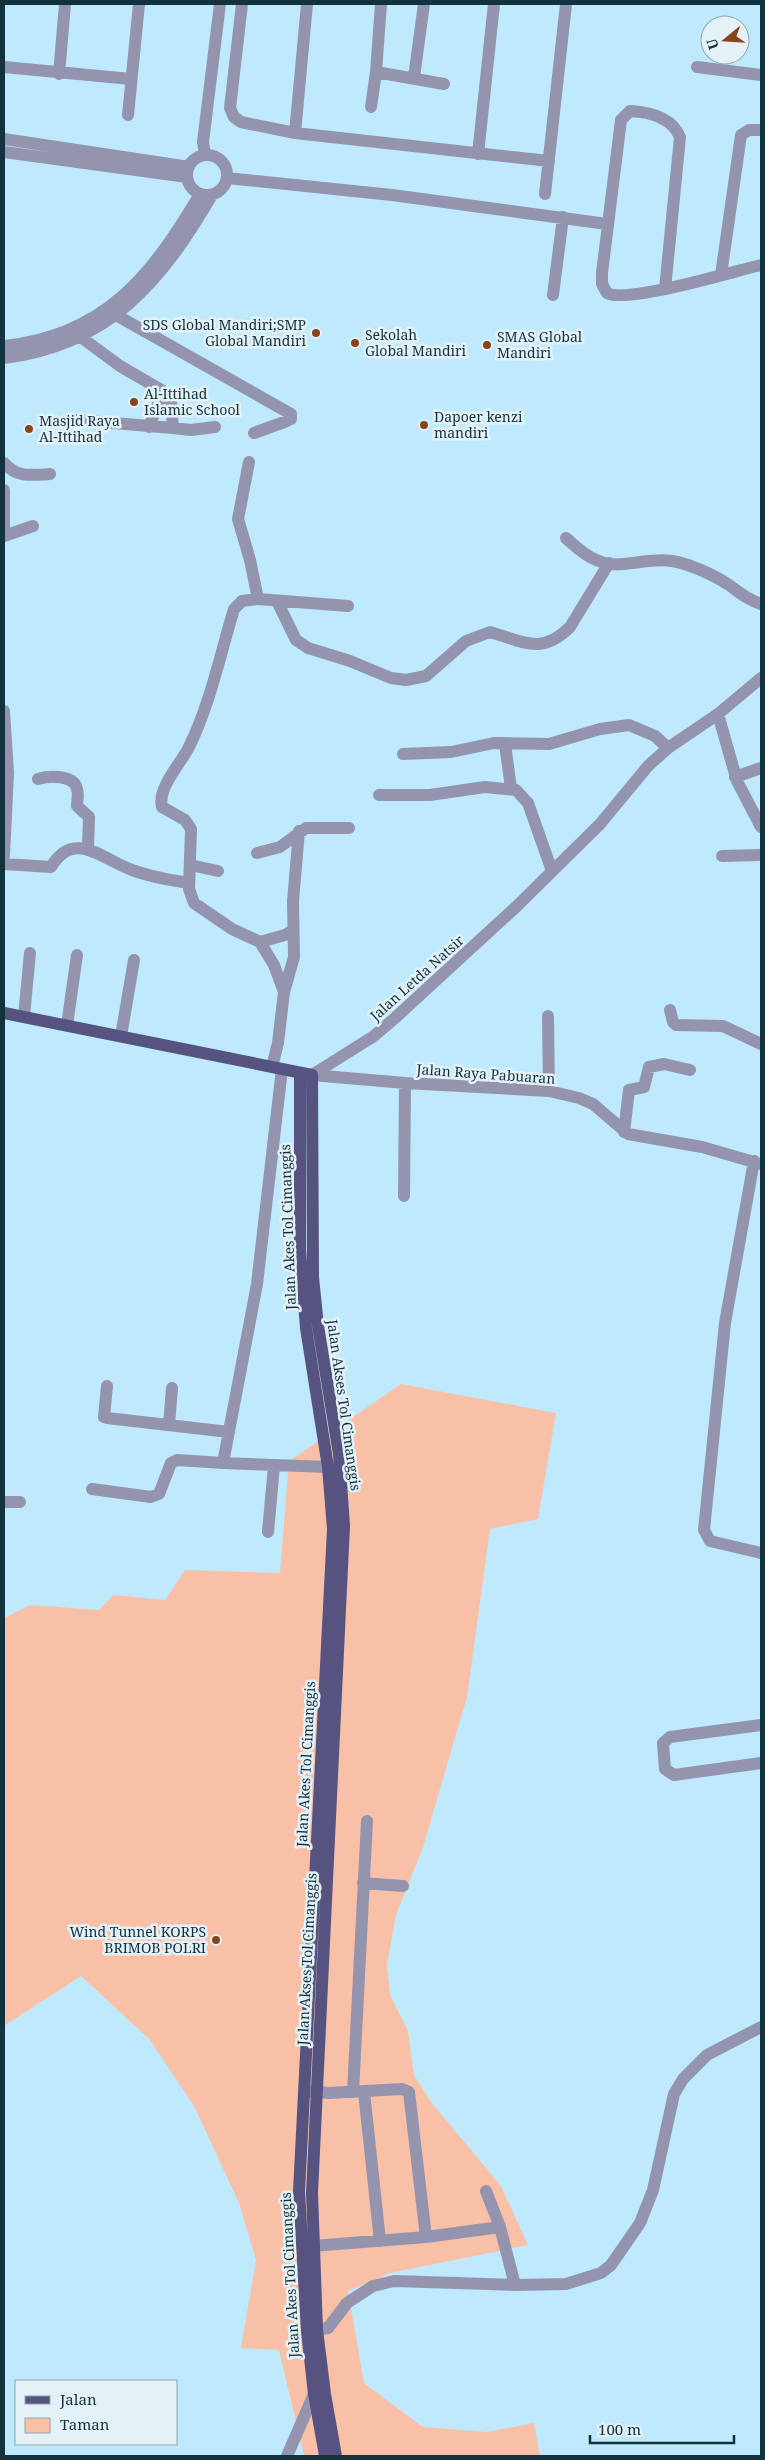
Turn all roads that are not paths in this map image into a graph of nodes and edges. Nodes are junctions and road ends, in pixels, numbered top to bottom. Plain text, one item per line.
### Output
1 (65, 4) edge
2 (139, 4) edge
3 (220, 4) edge
4 (242, 4) edge
5 (307, 4) edge
6 (381, 4) edge
7 (424, 4) edge
8 (494, 4) edge
9 (566, 4) edge
10 (4, 67) edge
11 (697, 67) dead end
12 (376, 72) junction
13 (58, 74) junction
14 (761, 75) edge
15 (414, 78) junction
16 (131, 79) junction
17 (444, 84) dead end
18 (371, 107) dead end
19 (128, 115) dead end
20 (761, 130) edge
21 (295, 133) junction
22 (4, 139) edge
23 (4, 152) edge
24 (478, 154) junction
25 (205, 155) junction
26 (549, 162) junction
27 (188, 172) junction
28 (227, 178) junction
29 (545, 194) dead end
30 (206, 195) junction
31 (563, 217) junction
32 (607, 224) junction
33 (761, 265) edge
34 (721, 274) junction
35 (665, 288) junction
36 (553, 295) dead end
37 (116, 315) junction
38 (74, 332) junction
39 (4, 346) edge
40 (4, 358) edge
41 (163, 391) junction
42 (78, 420) dead end
43 (149, 427) junction
44 (215, 427) dead end
45 (173, 428) junction
46 (254, 433) dead end
47 (4, 462) edge
48 (249, 462) dead end
49 (50, 474) dead end
50 (4, 490) edge
51 (33, 526) dead end
52 (4, 536) edge
53 (566, 538) dead end
54 (609, 563) junction
55 (258, 599) junction
56 (277, 601) junction
57 (761, 604) edge
58 (348, 606) dead end
59 (761, 678) edge
60 (4, 711) edge
61 (718, 714) junction
62 (505, 744) junction
63 (668, 748) junction
64 (403, 754) dead end
65 (761, 768) edge
66 (736, 777) junction
67 (38, 780) dead end
68 (511, 788) junction
69 (379, 795) dead end
70 (761, 827) edge
71 (349, 828) dead end
72 (299, 831) junction
73 (4, 846) edge
74 (88, 848) junction
75 (257, 853) dead end
76 (761, 855) edge
77 (4, 856) edge
78 (722, 856) dead end
79 (4, 864) edge
80 (190, 865) junction
81 (218, 871) dead end
82 (552, 871) junction
83 (189, 882) junction
84 (292, 931) junction
85 (260, 942) junction
86 (30, 953) dead end
87 (77, 954) dead end
88 (134, 960) dead end
89 (284, 992) junction
90 (670, 1010) dead end
91 (4, 1013) edge
92 (24, 1016) junction
93 (548, 1016) dead end
94 (67, 1025) junction
95 (121, 1036) junction
96 (761, 1044) edge
97 (277, 1068) junction
98 (690, 1070) dead end
99 (306, 1074) junction
100 (405, 1083) junction
101 (549, 1091) junction
102 (624, 1132) junction
103 (758, 1162) edge
104 (404, 1196) dead end
105 (107, 1386) dead end
106 (172, 1388) dead end
107 (169, 1425) junction
108 (229, 1432) junction
109 (223, 1463) junction
110 (274, 1466) junction
111 (328, 1467) junction
112 (92, 1489) dead end
113 (4, 1502) edge
114 (20, 1502) dead end
115 (268, 1532) dead end
116 (761, 1554) edge
117 (761, 1725) edge
118 (761, 1763) edge
119 (367, 1821) dead end
120 (363, 1883) junction
121 (403, 1886) dead end
122 (761, 2027) edge
123 (310, 2091) junction
124 (358, 2092) junction
125 (486, 2191) dead end
126 (500, 2227) junction
127 (426, 2237) junction
128 (380, 2241) junction
129 (313, 2246) junction
130 (515, 2285) junction
131 (312, 2330) junction
132 (319, 2394) junction
133 (287, 2456) edge
134 (325, 2456) edge
135 (336, 2456) edge

1 - 13 street
2 - 16 street
3 - 25 street
4 - 21 street
5 - 21 street
6 - 12 street
7 - 15 street
8 - 24 street
9 - 26 street
10 - 13 street
11 - 14 street
12 - 15 street
12 - 18 street
13 - 16 street
15 - 17 street
16 - 19 street
20 - 34 street
21 - 24 street
22 - 27 street
23 - 27 street
24 - 26 street
25 - 27 street
25 - 28 street
26 - 29 street
27 - 30 street
28 - 30 street
28 - 31 street
30 - 37 street
30 - 38 street
31 - 32 street
31 - 36 street
32 - 35 street
32 - 35 street
33 - 34 street
34 - 35 street
37 - 38 street
37 - 46 street
38 - 39 street
38 - 40 street
38 - 41 street
41 - 43 street
41 - 45 street
42 - 43 street
43 - 45 street
44 - 45 street
47 - 49 street
48 - 55 street
50 - 52 street
51 - 52 street
53 - 54 street
54 - 56 street
54 - 57 street
55 - 56 street
55 - 80 street
56 - 58 street
59 - 61 street, Jalan Letda Natsir
60 - 73 street
61 - 63 street, Jalan Letda Natsir
61 - 66 street
62 - 63 street
62 - 64 street
62 - 68 street
63 - 82 street, Jalan Letda Natsir
65 - 66 street
66 - 70 street
67 - 74 street
68 - 69 street
68 - 82 street
71 - 72 street
72 - 75 street
72 - 84 street
73 - 77 street
74 - 79 street
74 - 83 street
76 - 78 street
80 - 81 street
80 - 83 street
82 - 99 street, Jalan Letda Natsir
83 - 85 street
84 - 85 street
84 - 89 street
85 - 89 street
86 - 92 street
87 - 94 street
88 - 95 street
89 - 97 street
90 - 96 street
91 - 92 main road
92 - 94 main road
93 - 101 street
94 - 95 main road
95 - 97 main road
97 - 99 main road
97 - 108 street
98 - 102 street
99 - 100 street, Jalan Raya Pabuaran
99 - 111 main road, Jalan Akes Tol Cimanggis
99 - 123 main road, Jalan Akses Tol Cimanggis
100 - 101 street, Jalan Raya Pabuaran
100 - 104 street
101 - 102 street, Jalan Raya Pabuaran
102 - 103 street, Jalan Raya Pabuaran
103 - 116 street
105 - 107 street
106 - 107 street
107 - 108 street
108 - 109 street
109 - 110 street
109 - 112 street
110 - 111 street
110 - 115 street
111 - 123 main road, Jalan Akes Tol Cimanggis
113 - 114 street
117 - 118 street
119 - 120 street
120 - 121 street
120 - 124 street
122 - 130 street
123 - 124 street
123 - 129 main road, Jalan Akses Tol Cimanggis
123 - 131 main road, Jalan Akes Tol Cimanggis
124 - 127 street
124 - 128 street
125 - 126 street
126 - 127 street
126 - 130 street
127 - 128 street
128 - 129 street
129 - 131 main road, Jalan Akses Tol Cimanggis
130 - 131 street
131 - 132 main road, Jalan Akses Tol Cimanggis
132 - 133 street
132 - 134 main road
132 - 135 main road, Jalan Akses Tol Cimanggis

